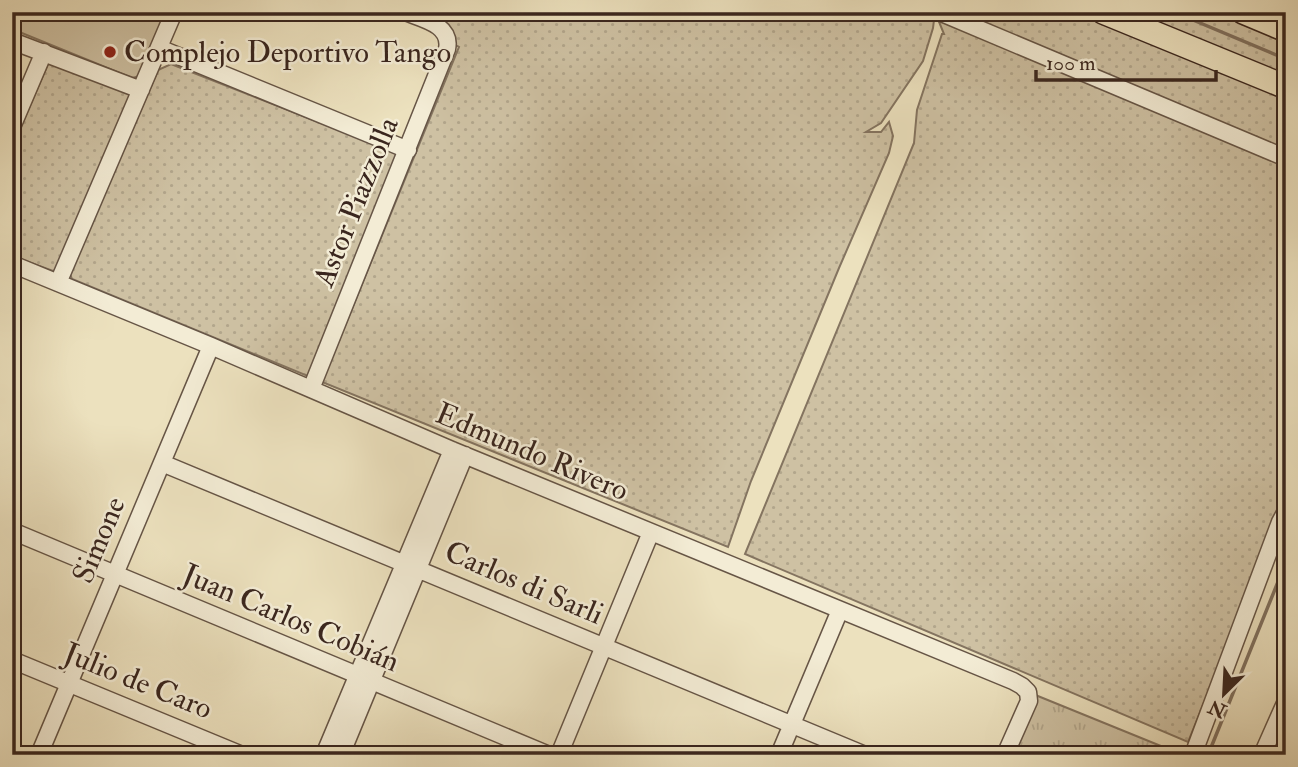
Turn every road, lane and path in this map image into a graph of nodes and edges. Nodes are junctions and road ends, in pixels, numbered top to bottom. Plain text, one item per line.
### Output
1 (174, 12) edge
2 (405, 12) edge
3 (939, 12) edge
4 (1103, 12) edge
5 (1244, 12) edge
6 (1286, 30) edge
7 (12, 41) edge
8 (159, 48) junction
9 (44, 52) junction
10 (1286, 88) edge
11 (141, 90) junction
12 (13, 126) edge
13 (408, 150) junction
14 (1286, 158) edge
15 (12, 264) edge
16 (58, 283) junction
17 (211, 346) junction
18 (311, 389) junction
19 (459, 452) junction
20 (162, 463) junction
21 (1286, 511) edge
22 (12, 531) edge
23 (651, 532) junction
24 (411, 567) junction
25 (115, 575) junction
26 (840, 610) junction
27 (603, 646) junction
28 (12, 660) edge
29 (364, 679) junction
30 (69, 683) junction
31 (1286, 701) edge
32 (792, 724) junction
33 (39, 755) edge
34 (242, 755) edge
35 (324, 755) edge
36 (341, 755) edge
37 (550, 755) edge
38 (559, 755) edge
39 (779, 755) edge
40 (865, 755) edge
41 (1005, 755) edge
42 (1193, 755) edge
43 (1262, 755) edge

1 - 8 street
2 - 13 street, Astor Piazzolla
3 - 14 street
4 - 10 highway
5 - 6 highway
7 - 9 street
8 - 11 street
8 - 13 street
9 - 11 street
9 - 12 street
11 - 16 street
13 - 18 street, Astor Piazzolla
15 - 16 street, Edmundo Rivero
16 - 17 street, Edmundo Rivero
17 - 18 street, Edmundo Rivero
17 - 20 street, Simone
18 - 19 street, Edmundo Rivero
19 - 23 street, Edmundo Rivero
19 - 24 street
20 - 24 street, Carlos di Sarli
20 - 25 street, Simone
21 - 42 street
22 - 25 street, Juan Carlos Cobián
23 - 26 street, Edmundo Rivero
23 - 27 street
24 - 27 street, Carlos di Sarli
24 - 29 street
25 - 29 street, Juan Carlos Cobián
25 - 30 street, Simone
26 - 32 street
26 - 41 street, Edmundo Rivero
27 - 32 street, Carlos di Sarli
27 - 38 street
28 - 30 street, Julio de Caro
29 - 35 street
29 - 36 street
29 - 37 street, Juan Carlos Cobián
30 - 33 street, Simone
30 - 34 street, Julio de Caro
31 - 43 street
32 - 39 street
32 - 40 street, Carlos di Sarli

